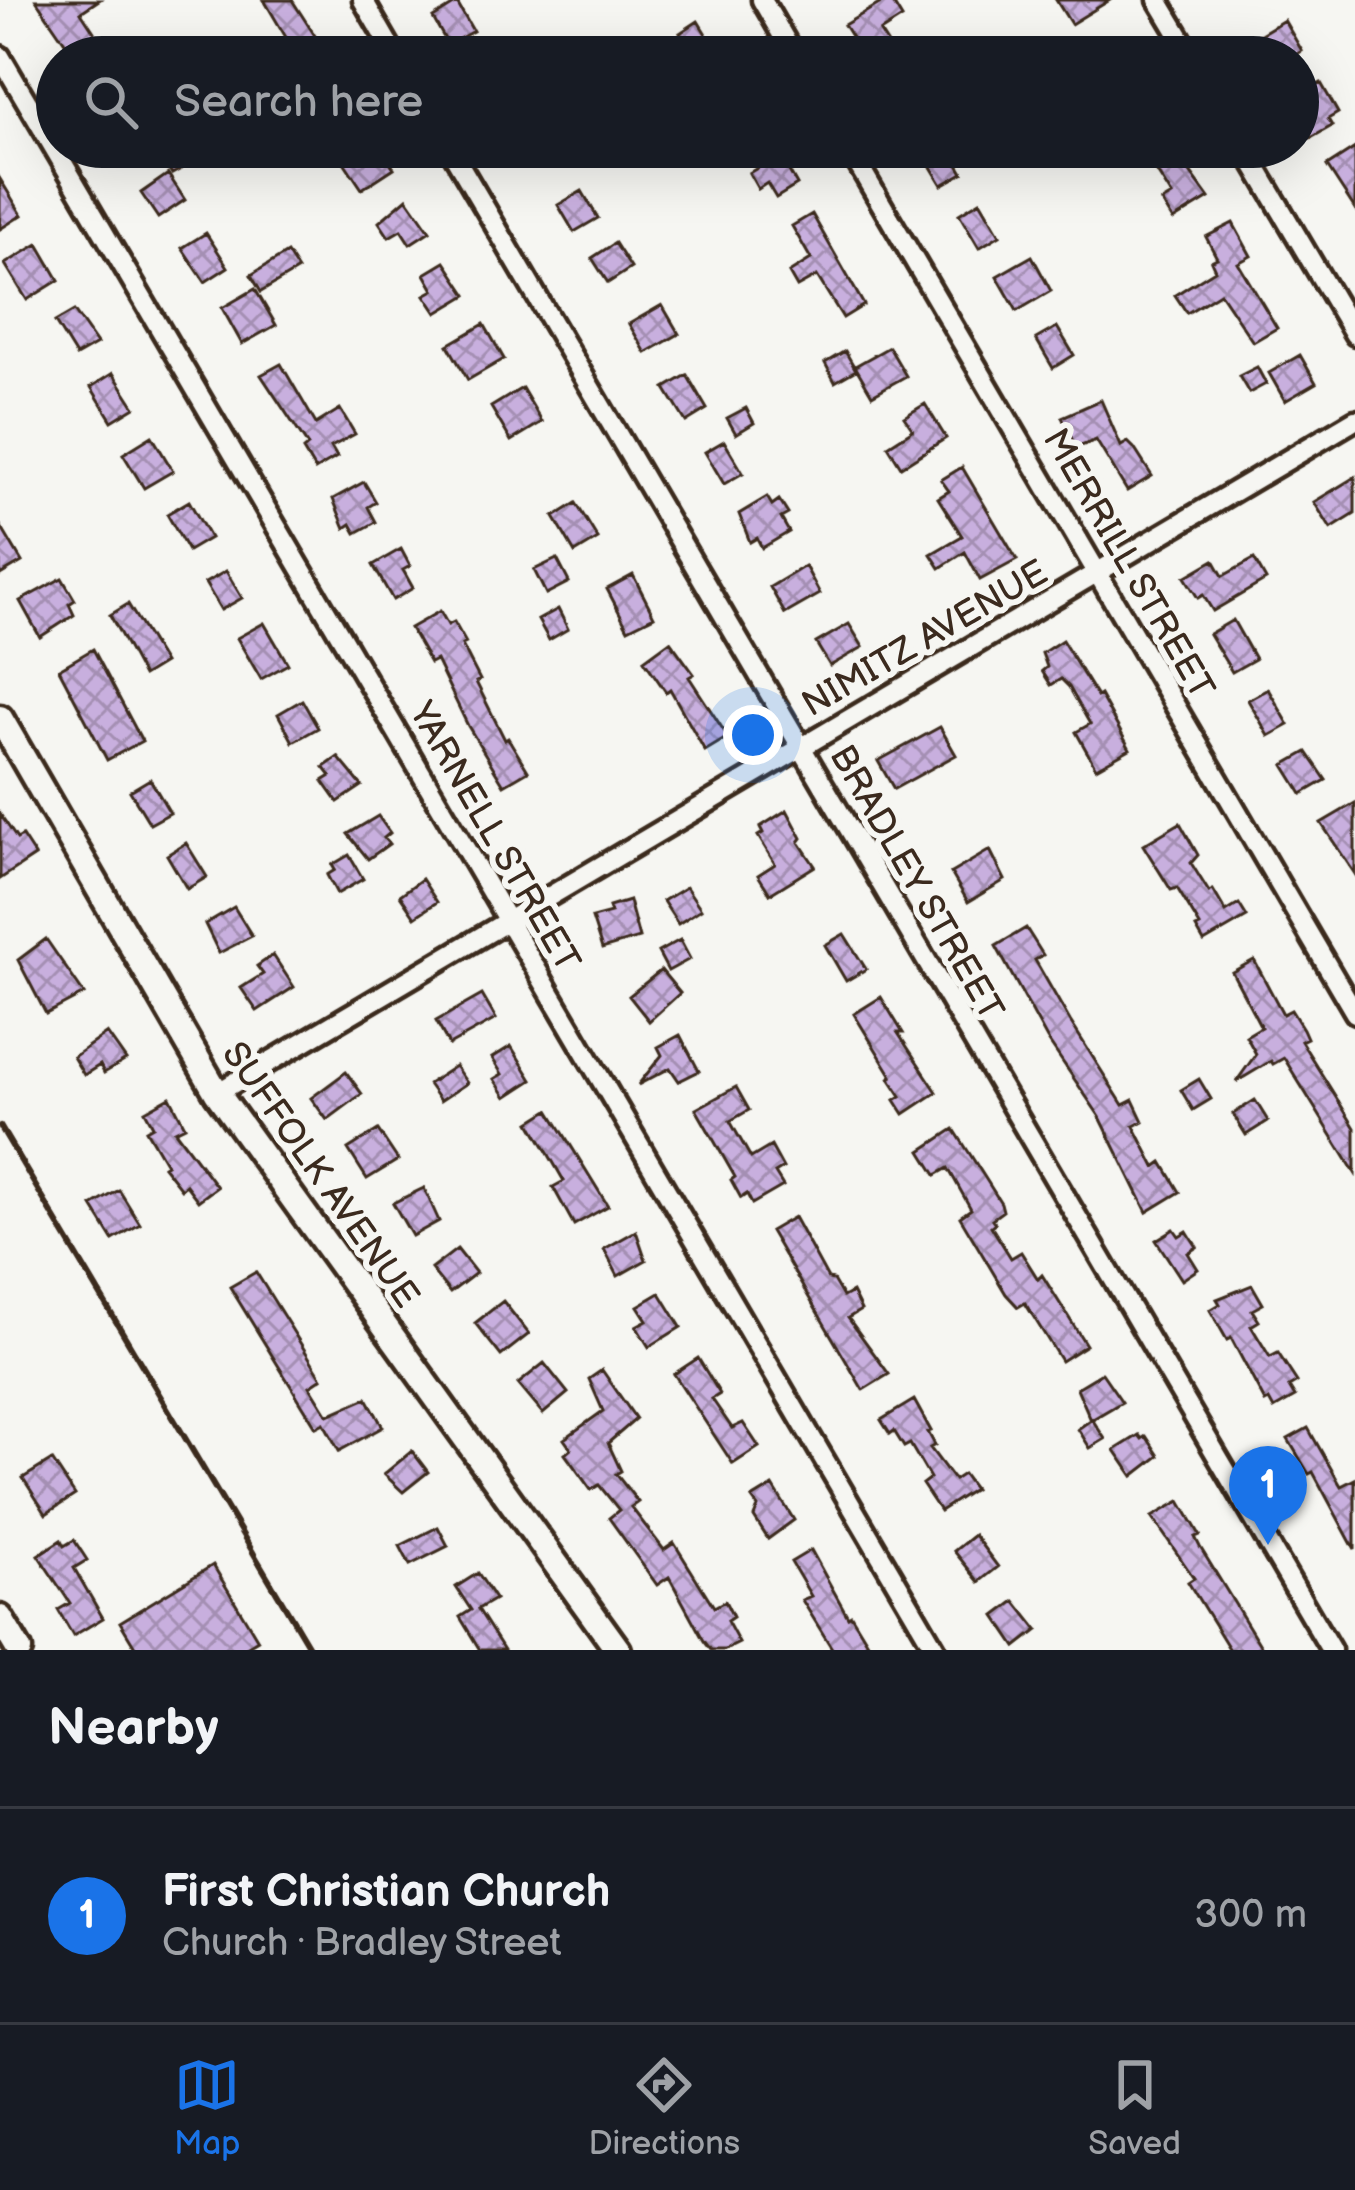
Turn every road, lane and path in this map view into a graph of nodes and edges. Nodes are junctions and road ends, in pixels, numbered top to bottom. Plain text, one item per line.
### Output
1 (363, 0) edge
2 (762, 0) edge
3 (1158, 0) edge
4 (384, 36) edge
5 (783, 36) edge
6 (1179, 36) edge
7 (0, 56) edge
8 (36, 117) edge
9 (66, 168) edge
10 (461, 168) edge
11 (860, 168) edge
12 (1256, 168) edge
13 (1355, 335) edge
14 (1355, 420) edge
15 (1097, 573) junction
16 (0, 718) edge
17 (801, 748) junction
18 (507, 921) junction
19 (1355, 1013) edge
20 (217, 1093) junction
21 (0, 1618) edge
22 (19, 1650) edge
23 (618, 1650) edge
24 (936, 1650) edge
25 (1331, 1650) edge

1 - 4 street
2 - 5 street
3 - 6 street
7 - 8 street, YARNELL STREET
9 - 18 street, YARNELL STREET
10 - 17 street, BRADLEY STREET
11 - 15 street, MERRILL STREET
12 - 13 street
14 - 15 street, NIMITZ AVENUE
15 - 17 street, NIMITZ AVENUE
15 - 19 street, MERRILL STREET
16 - 20 street, SUFFOLK AVENUE
17 - 18 street, NIMITZ AVENUE
17 - 25 street, BRADLEY STREET
18 - 20 street, NIMITZ AVENUE
18 - 24 street, YARNELL STREET
20 - 23 street, SUFFOLK AVENUE
21 - 22 street

